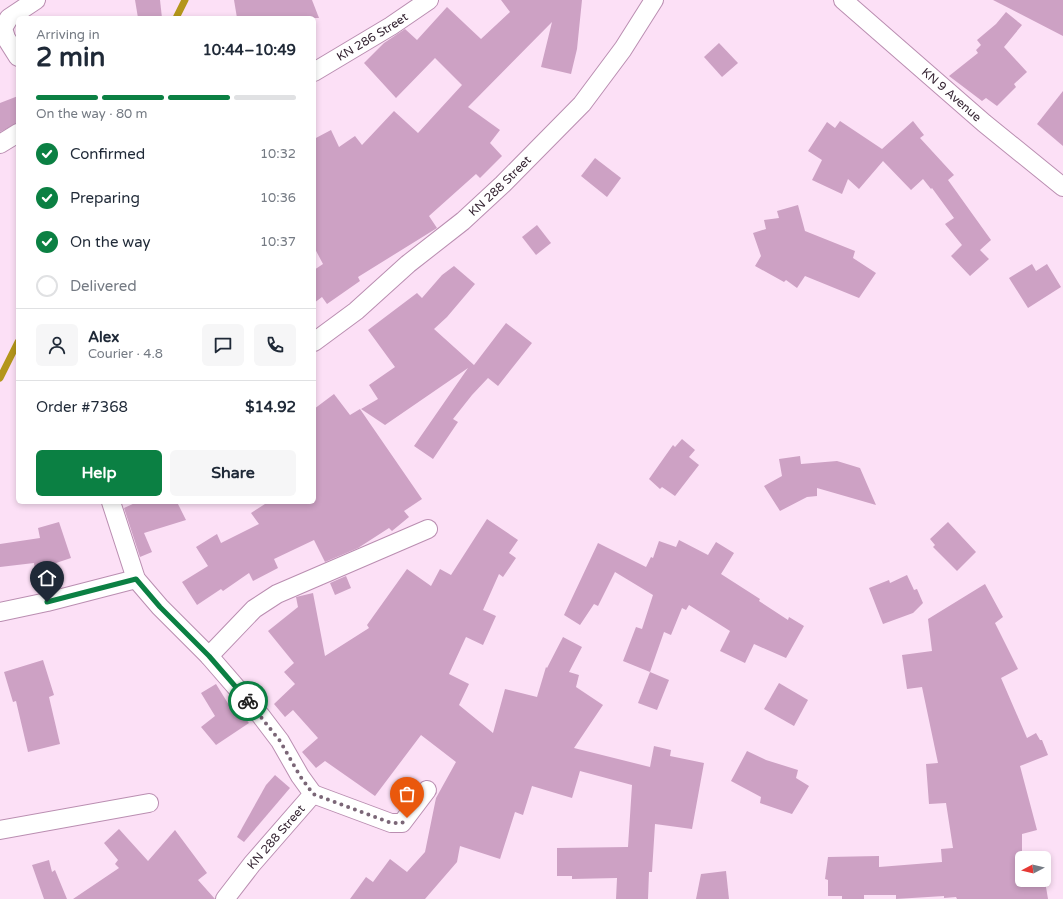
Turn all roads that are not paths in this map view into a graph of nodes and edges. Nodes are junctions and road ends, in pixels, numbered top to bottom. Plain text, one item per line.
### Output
1 (36, 0) edge
2 (429, 0) edge
3 (654, 0) edge
4 (842, 0) edge
5 (16, 54) edge
6 (316, 71) edge
7 (16, 134) edge
8 (0, 144) edge
9 (1063, 187) edge
10 (316, 341) edge
11 (112, 504) edge
12 (428, 529) dead end
13 (136, 579) junction
14 (0, 612) edge
15 (209, 656) junction
16 (427, 790) dead end
17 (313, 794) junction
18 (149, 803) dead end
19 (0, 830) edge
20 (225, 899) edge

1 - 5 street
2 - 6 street, KN 286 Street
3 - 10 street, KN 288 Street
4 - 9 street, KN 9 Avenue
7 - 8 street
11 - 13 street, KN 288 Street
12 - 15 street
13 - 14 street
13 - 15 street, KN 288 Street
15 - 17 street, KN 288 Street
16 - 17 street
17 - 20 street, KN 288 Street
18 - 19 street

